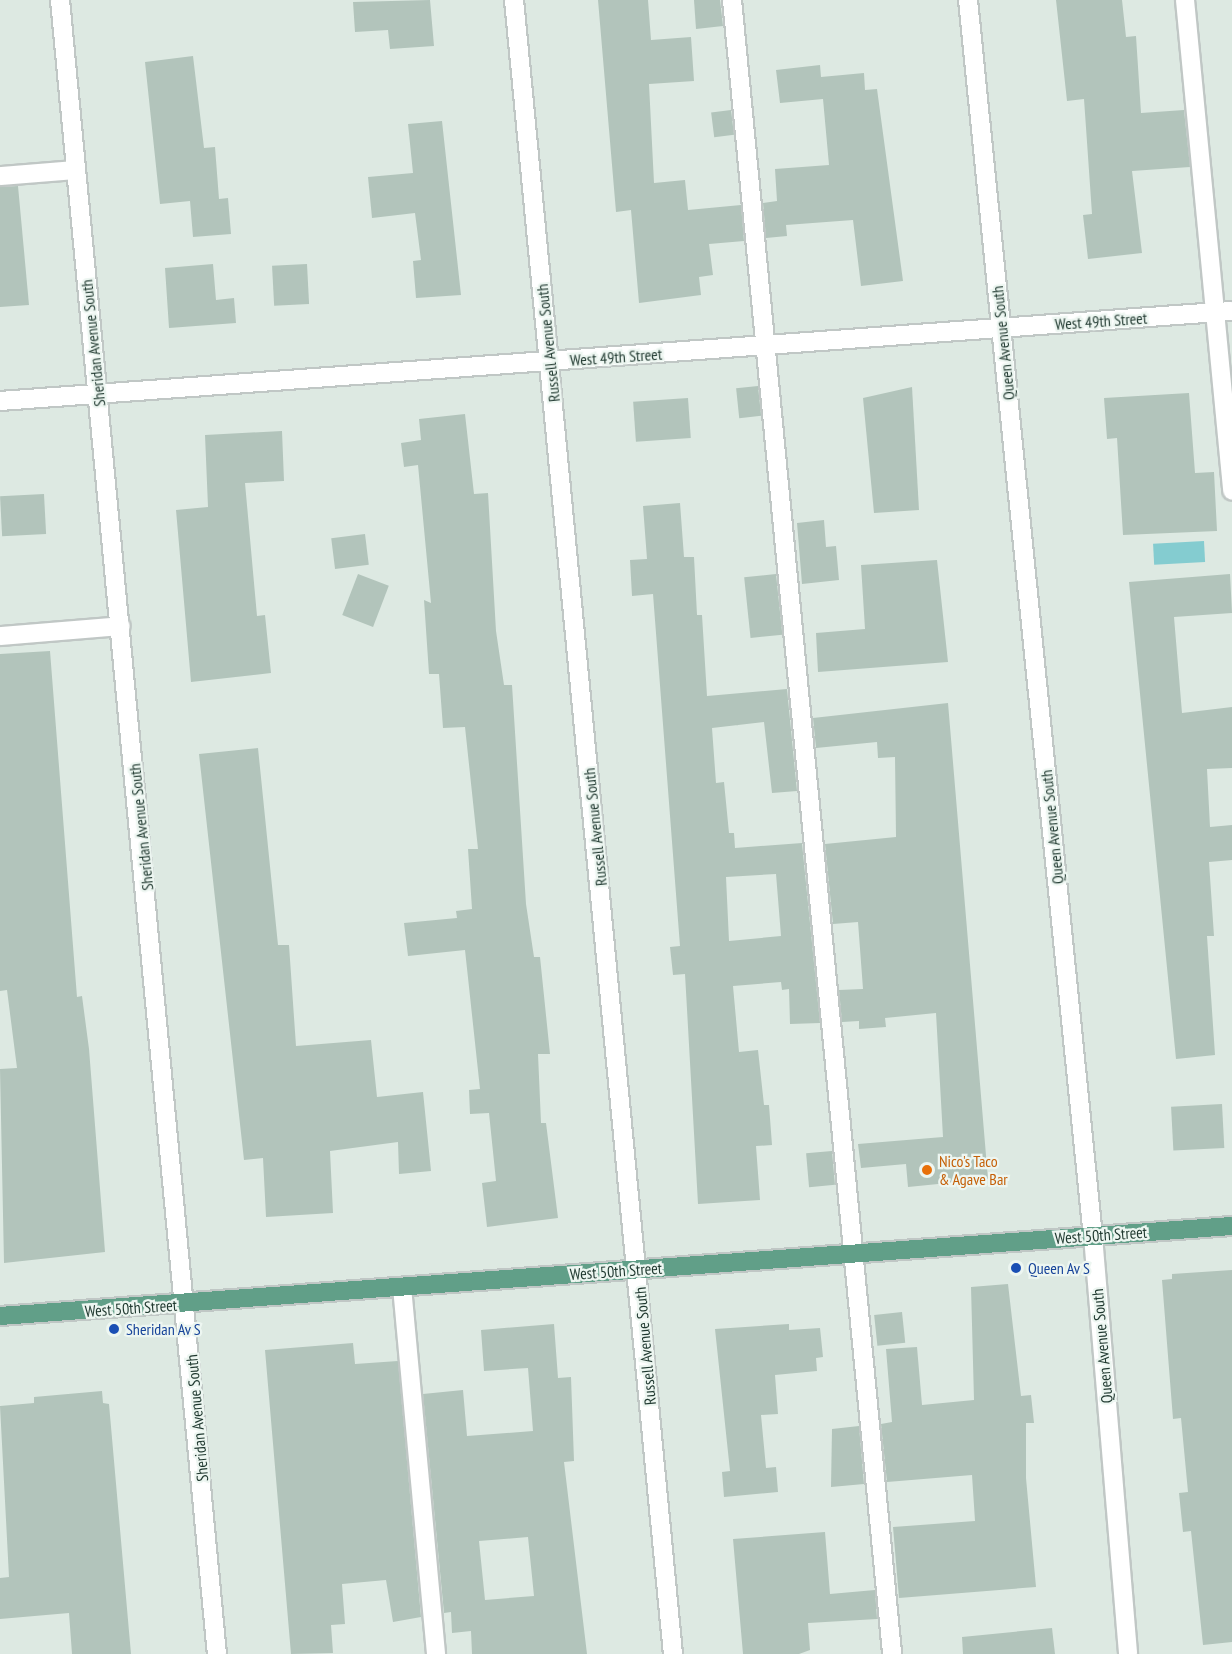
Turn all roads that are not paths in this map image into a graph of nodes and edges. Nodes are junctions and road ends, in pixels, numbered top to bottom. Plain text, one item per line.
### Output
1 (60, 0) edge
2 (514, 0) edge
3 (732, 0) edge
4 (968, 0) edge
5 (1185, 0) edge
6 (76, 170) junction
7 (0, 176) edge
8 (1232, 310) edge
9 (1213, 312) junction
10 (1002, 328) junction
11 (765, 346) junction
12 (549, 362) junction
13 (98, 394) junction
14 (0, 402) edge
15 (1232, 491) edge
16 (121, 626) junction
17 (0, 636) edge
18 (1232, 1226) edge
19 (1093, 1236) junction
20 (855, 1253) junction
21 (638, 1269) junction
22 (402, 1287) junction
23 (187, 1304) junction
24 (0, 1316) edge
25 (217, 1654) edge
26 (436, 1654) edge
27 (673, 1654) edge
28 (892, 1654) edge
29 (1128, 1654) edge

1 - 6 street, Sheridan Avenue South
2 - 12 street, Russell Avenue South
3 - 11 street
4 - 10 street, Queen Avenue South
5 - 9 street
6 - 7 street
6 - 13 street, Sheridan Avenue South
8 - 9 street, West 49th Street
9 - 10 street, West 49th Street
9 - 15 street
10 - 11 street, West 49th Street
10 - 19 street, Queen Avenue South
11 - 12 street, West 49th Street
11 - 20 street
12 - 13 street, West 49th Street
12 - 21 street, Russell Avenue South
13 - 14 street, West 49th Street
13 - 16 street, Sheridan Avenue South
16 - 17 street
16 - 23 street, Sheridan Avenue South
18 - 19 main road, West 50th Street
19 - 20 main road, West 50th Street
19 - 29 street, Queen Avenue South
20 - 21 main road, West 50th Street
20 - 28 street
21 - 22 main road, West 50th Street
21 - 27 street, Russell Avenue South
22 - 23 main road, West 50th Street
22 - 26 street
23 - 24 main road, West 50th Street
23 - 25 street, Sheridan Avenue South

